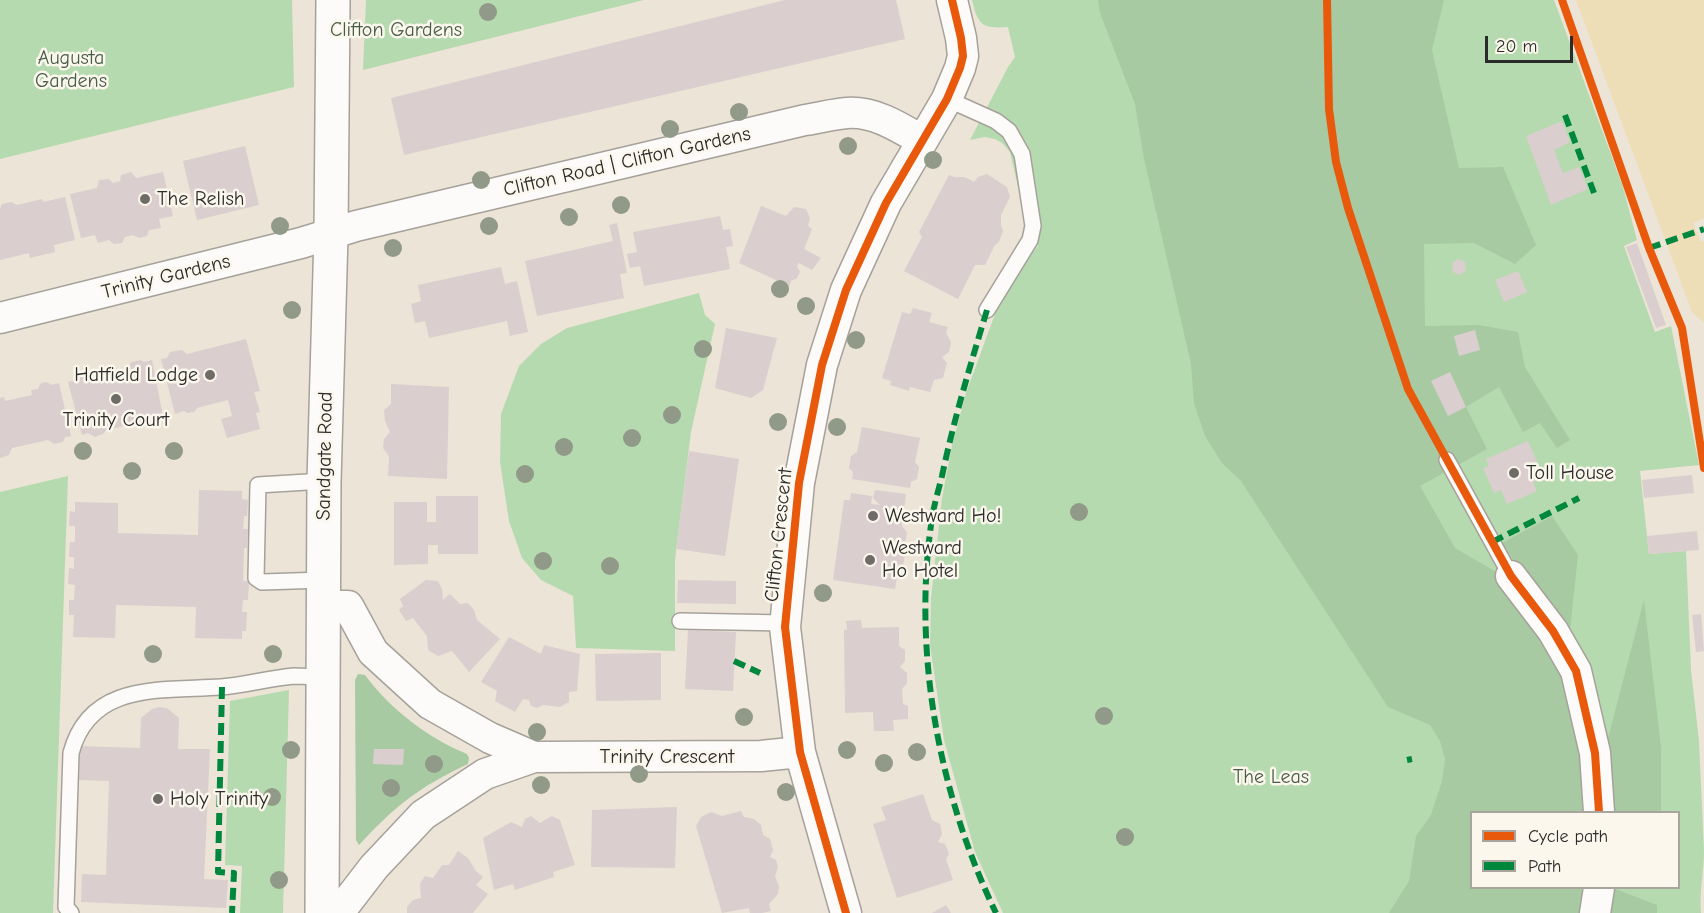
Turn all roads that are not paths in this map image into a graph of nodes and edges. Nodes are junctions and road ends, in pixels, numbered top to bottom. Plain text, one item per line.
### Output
1 (333, 0) edge
2 (951, 0) edge
3 (947, 99) junction
4 (921, 140) junction
5 (331, 235) junction
6 (987, 310) dead end
7 (0, 318) edge
8 (1447, 460) dead end
9 (324, 482) junction
10 (1511, 576) joint
11 (324, 593) junction
12 (680, 621) dead end
13 (785, 623) junction
14 (322, 678) junction
15 (801, 752) junction
16 (534, 757) junction
17 (1599, 811) edge
18 (1599, 889) edge
19 (71, 913) edge
20 (322, 913) edge
21 (334, 913) edge
22 (846, 913) edge
23 (1595, 913) edge

1 - 5 main road, Sandgate Road
2 - 3 street
3 - 4 street
3 - 6 lane
4 - 5 street, Clifton Road | Clifton Gardens
4 - 13 street, Clifton Crescent
5 - 7 street, Trinity Gardens
5 - 9 main road, Sandgate Road
8 - 10 lane
9 - 11 main road, Sandgate Road
9 - 11 lane
10 - 17 street
11 - 14 main road, Sandgate Road
11 - 16 street, Trinity Crescent
12 - 13 lane
13 - 15 street, Clifton Crescent
14 - 19 lane
14 - 20 main road, Sandgate Road
15 - 16 street, Trinity Crescent
15 - 22 street, Clifton Crescent
16 - 21 street, Trinity Crescent
18 - 23 street

